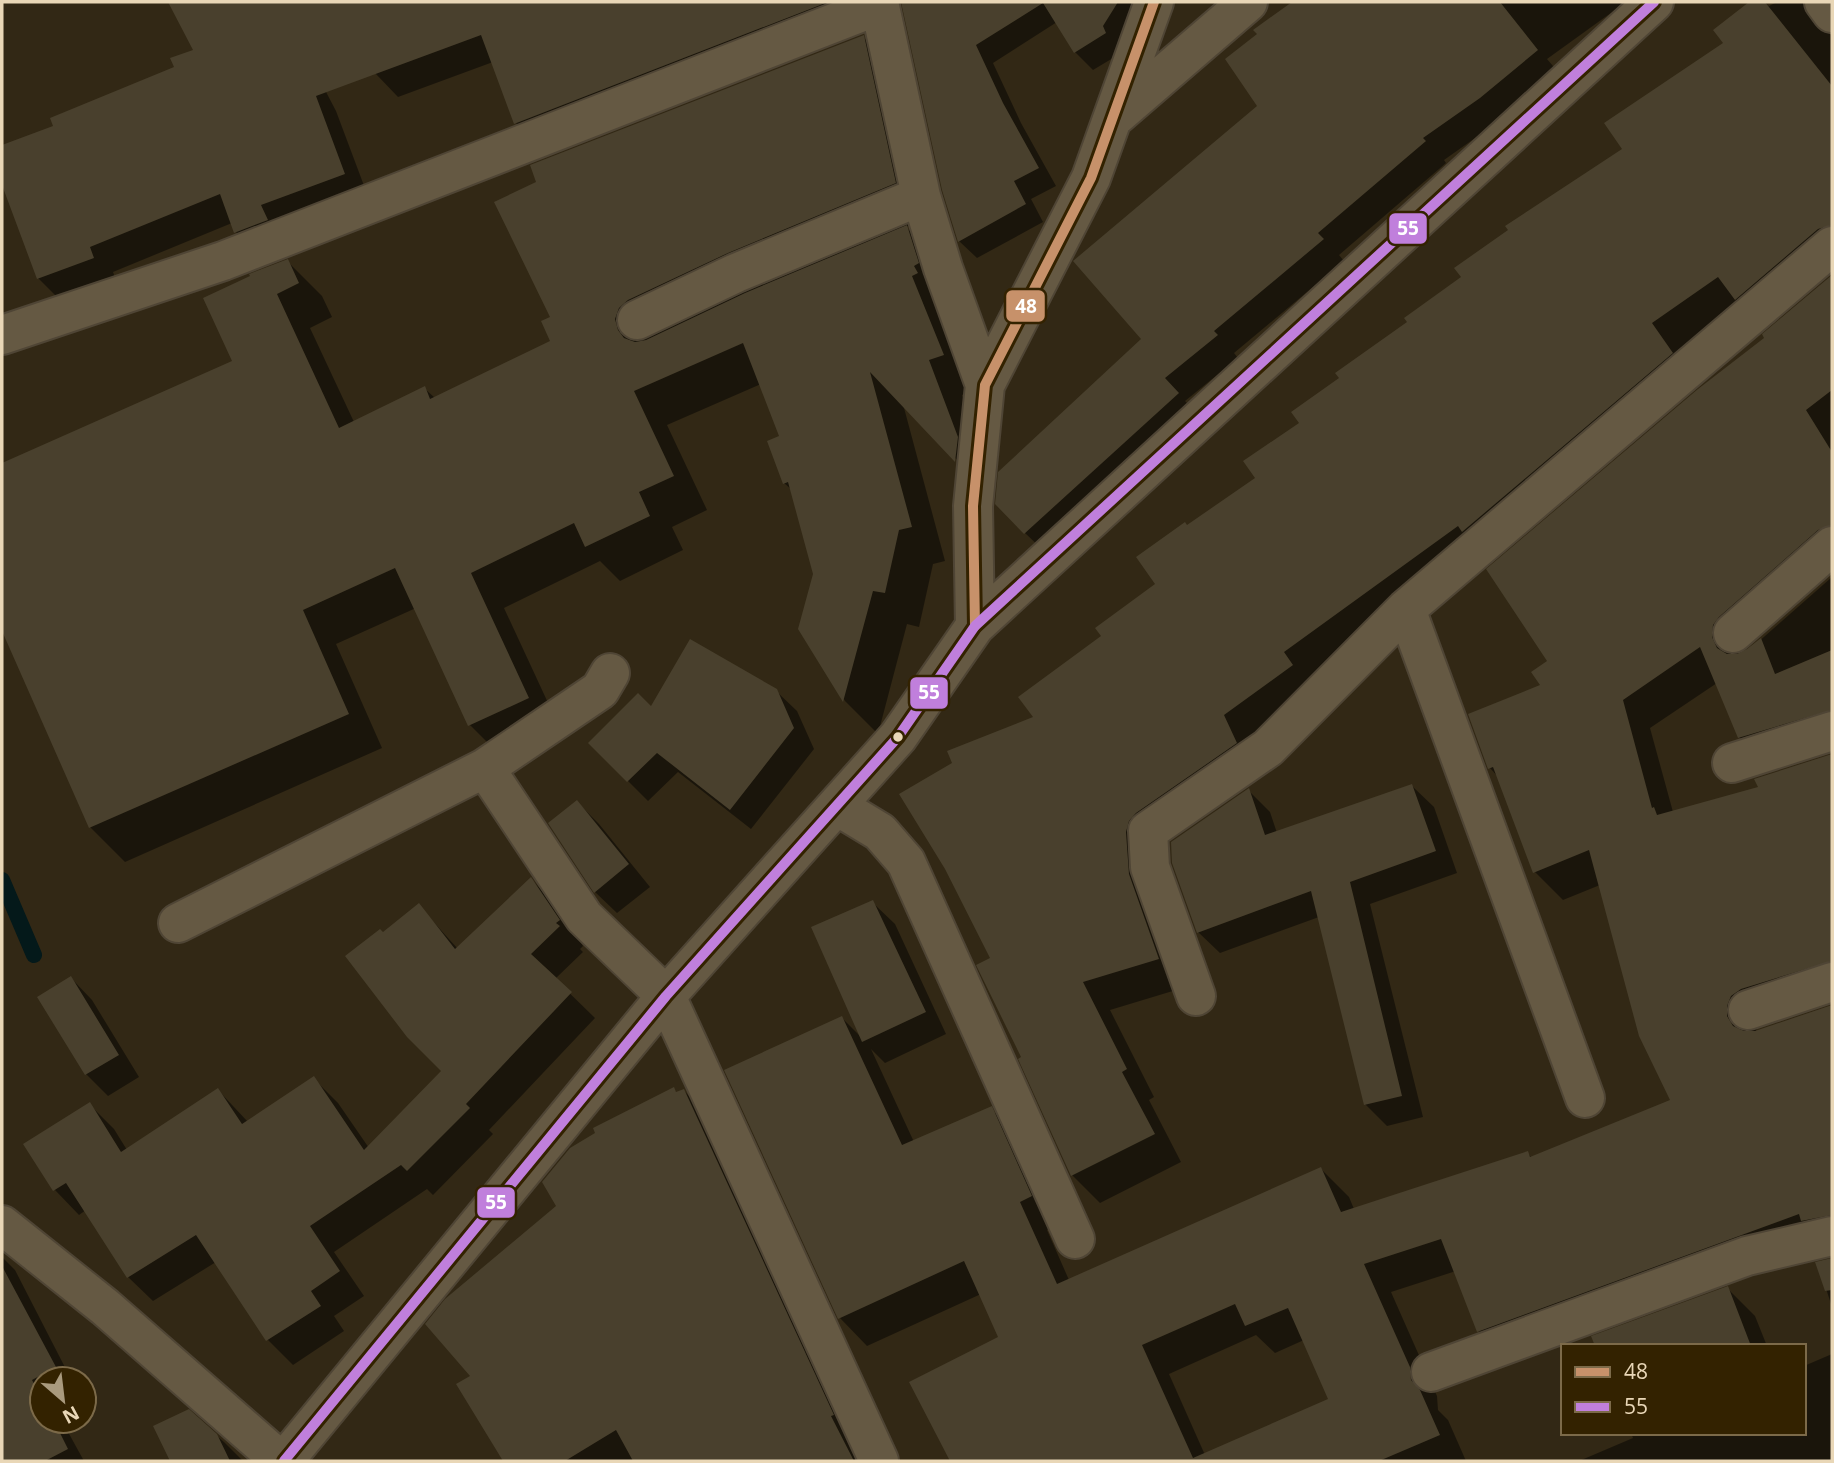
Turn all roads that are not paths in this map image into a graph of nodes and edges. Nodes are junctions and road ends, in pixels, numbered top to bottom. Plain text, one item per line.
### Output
1 (1154, 2) edge
2 (1248, 2) edge
3 (1654, 2) edge
4 (1824, 2) edge
5 (879, 4) edge
6 (1832, 13) edge
7 (1115, 117) junction
8 (921, 196) junction
9 (1832, 246) edge
10 (637, 320) dead end
11 (2, 335) edge
12 (985, 385) junction
13 (1832, 546) edge
14 (1406, 609) junction
15 (975, 626) junction
16 (1733, 633) dead end
17 (610, 673) dead end
18 (1832, 731) edge
19 (1732, 763) dead end
20 (485, 768) junction
21 (836, 806) junction
22 (178, 923) dead end
23 (1832, 982) edge
24 (666, 996) junction
25 (1196, 996) dead end
26 (1748, 1010) dead end
27 (1586, 1098) dead end
28 (2, 1225) edge
29 (1832, 1236) edge
30 (1075, 1239) dead end
31 (1431, 1372) dead end
32 (282, 1461) edge
33 (879, 1461) edge

1 - 7 street
2 - 7 street
3 - 15 street
4 - 6 street
5 - 8 street
5 - 11 street
7 - 12 street
8 - 10 street
8 - 12 street
9 - 14 street
12 - 15 street
13 - 16 street
14 - 25 street
14 - 27 street
15 - 21 street
17 - 20 street
18 - 19 street
20 - 22 street
20 - 24 street
21 - 24 street
21 - 30 street
23 - 26 street
24 - 32 street
24 - 33 street
28 - 32 street
29 - 31 street

